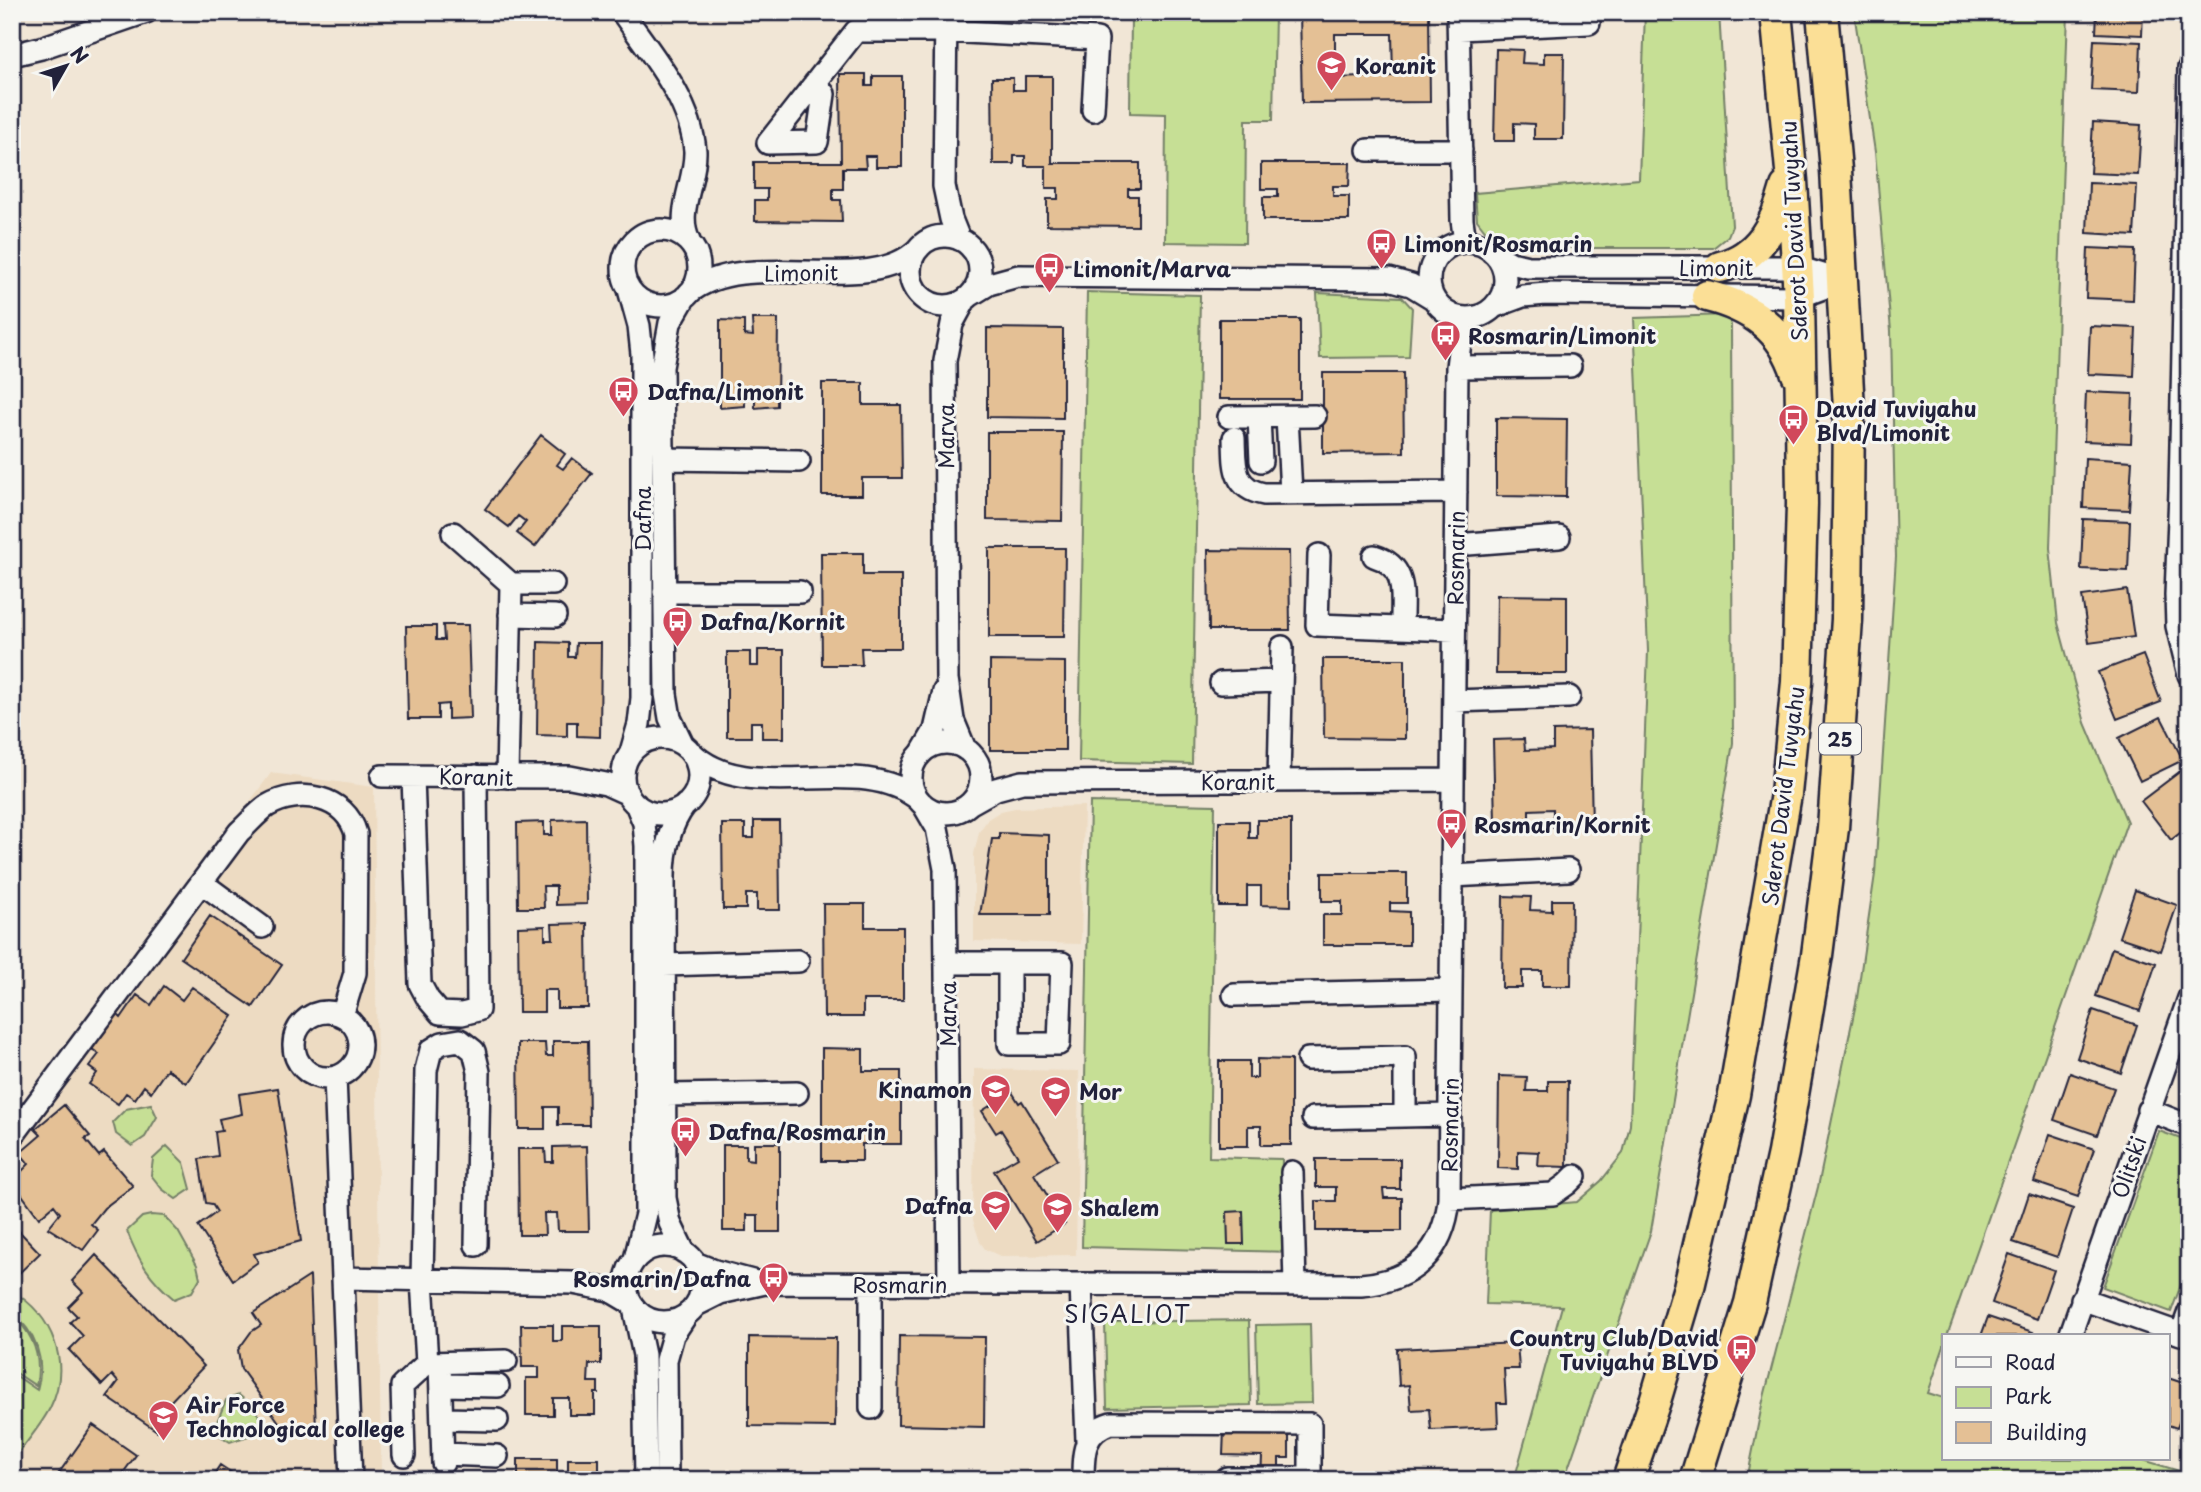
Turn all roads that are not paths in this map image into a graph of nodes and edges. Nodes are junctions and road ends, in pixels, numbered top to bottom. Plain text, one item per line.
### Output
1 (146, 12) edge
2 (622, 12) edge
3 (1776, 12) edge
4 (1822, 12) edge
5 (1458, 21) edge
6 (946, 22) edge
7 (1589, 23) dead end
8 (12, 55) edge
9 (2189, 68) edge
10 (815, 83) dead end
11 (2188, 107) edge
12 (1093, 110) dead end
13 (1368, 150) dead end
14 (1461, 150) junction
15 (1791, 170) junction
16 (944, 186) junction
17 (687, 200) junction
18 (648, 232) junction
19 (959, 239) junction
20 (1465, 242) junction
21 (691, 245) junction
22 (921, 246) junction
23 (1492, 252) junction
24 (976, 254) junction
25 (1439, 255) junction
26 (1720, 267) junction
27 (1797, 267) junction
28 (864, 270) junction
29 (738, 274) junction
30 (1018, 276) junction
31 (1389, 279) junction
32 (1842, 281) junction
33 (628, 286) junction
34 (687, 295) junction
35 (920, 295) junction
36 (1707, 296) junction
37 (968, 297) junction
38 (1798, 297) junction
39 (1434, 299) junction
40 (1496, 306) junction
41 (1463, 318) junction
42 (945, 361) junction
43 (1570, 366) dead end
44 (1457, 367) junction
45 (1801, 392) junction
46 (1315, 416) dead end
47 (1259, 417) junction
48 (1286, 417) junction
49 (663, 459) junction
50 (799, 461) dead end
51 (1261, 461) dead end
52 (2185, 491) edge
53 (1456, 492) junction
54 (1291, 493) junction
55 (453, 533) dead end
56 (1559, 537) dead end
57 (1455, 545) junction
58 (1319, 555) dead end
59 (1374, 556) dead end
60 (511, 584) junction
61 (553, 584) dead end
62 (664, 592) junction
63 (800, 592) dead end
64 (510, 615) junction
65 (555, 616) dead end
66 (1402, 628) junction
67 (1454, 629) junction
68 (1282, 647) dead end
69 (2189, 675) edge
70 (947, 679) junction
71 (1281, 681) junction
72 (1221, 684) dead end
73 (1569, 696) dead end
74 (1454, 701) junction
75 (686, 748) junction
76 (630, 754) junction
77 (970, 754) junction
78 (918, 757) junction
79 (382, 776) dead end
80 (413, 776) junction
81 (476, 776) junction
82 (745, 776) junction
83 (507, 777) junction
84 (570, 777) junction
85 (866, 779) junction
86 (1279, 780) junction
87 (1453, 780) junction
88 (1022, 782) junction
89 (632, 799) junction
90 (921, 802) junction
91 (688, 803) junction
92 (967, 806) junction
93 (945, 869) junction
94 (1568, 870) dead end
95 (1452, 876) junction
96 (202, 883) junction
97 (262, 928) dead end
98 (798, 961) dead end
99 (946, 963) junction
100 (1009, 963) junction
101 (664, 965) junction
102 (1451, 990) junction
103 (1234, 995) dead end
104 (2189, 998) edge
105 (342, 1016) junction
106 (1308, 1059) dead end
107 (335, 1077) junction
108 (797, 1093) dead end
109 (665, 1095) junction
110 (2148, 1110) junction
111 (1449, 1115) junction
112 (1405, 1116) junction
113 (1313, 1118) dead end
114 (2189, 1126) edge
115 (12, 1137) edge
116 (1292, 1172) dead end
117 (1575, 1176) dead end
118 (1449, 1199) junction
119 (476, 1245) dead end
120 (689, 1258) junction
121 (633, 1261) junction
122 (343, 1278) junction
123 (422, 1280) junction
124 (573, 1283) junction
125 (765, 1283) junction
126 (872, 1284) junction
127 (949, 1284) junction
128 (1082, 1284) junction
129 (1295, 1285) junction
130 (2082, 1299) junction
131 (632, 1306) junction
132 (692, 1309) junction
133 (2189, 1312) edge
134 (2071, 1334) edge
135 (506, 1361) dead end
136 (434, 1363) junction
137 (441, 1385) junction
138 (498, 1386) dead end
139 (871, 1408) dead end
140 (442, 1419) junction
141 (497, 1420) dead end
142 (1087, 1441) junction
143 (404, 1455) dead end
144 (496, 1456) dead end
145 (1705, 1466) edge
146 (348, 1473) edge
147 (1628, 1474) edge
148 (1310, 1479) edge
149 (646, 1480) edge
150 (667, 1480) edge
151 (1083, 1480) edge
152 (1227, 1480) edge
153 (1695, 1480) edge

1 - 8 street
2 - 17 street
3 - 15 highway, Sderot David Tuvyahu / 25
4 - 32 highway, 25
5 - 7 street
5 - 14 street
6 - 10 street
6 - 12 street
6 - 16 street
9 - 11 street
11 - 52 street
13 - 14 street
14 - 20 street
15 - 26 highway
15 - 27 highway, Sderot David Tuvyahu / 25
16 - 19 street
16 - 22 street
17 - 18 street
17 - 21 street
18 - 21 street
18 - 33 street
19 - 22 street
19 - 24 street
20 - 23 street
20 - 25 street
21 - 29 street, Limonit
21 - 34 street
22 - 28 street, Limonit
22 - 35 street
23 - 26 street, Limonit
23 - 40 street
24 - 30 street
24 - 37 street
25 - 31 street
25 - 39 street
26 - 27 street, Limonit
27 - 32 street, Limonit
27 - 38 highway, Sderot David Tuvyahu / 25
28 - 29 street, Limonit
28 - 35 street, Limonit
29 - 34 street, Limonit
30 - 31 street
30 - 37 street
31 - 39 street
32 - 38 street, Limonit
32 - 145 highway, 25
33 - 34 street
33 - 76 street, Dafna
34 - 49 street, Dafna
35 - 37 street
35 - 42 street, Marva
36 - 38 street, Limonit
36 - 40 street, Limonit
36 - 45 highway
37 - 42 street, Marva
38 - 45 highway, Sderot David Tuvyahu / 25
39 - 41 street
40 - 41 street
41 - 44 street, Rosmarin
42 - 70 street, Marva
43 - 44 street
44 - 53 street, Rosmarin
45 - 147 highway, Sderot David Tuvyahu / 25
46 - 48 street
47 - 48 street
47 - 51 street
47 - 54 street
48 - 54 street
49 - 50 street
49 - 62 street, Dafna
52 - 69 street
53 - 54 street
53 - 57 street, Rosmarin
55 - 60 street
56 - 57 street
57 - 67 street, Rosmarin
58 - 66 street
59 - 66 street
60 - 61 street
60 - 64 street
62 - 63 street
62 - 75 street, Dafna
64 - 65 street
64 - 83 street
66 - 67 street
67 - 74 street, Rosmarin
68 - 71 street
70 - 77 street, Marva
70 - 78 street, Marva
71 - 72 street
71 - 86 street
73 - 74 street
74 - 87 street, Rosmarin
75 - 76 street
75 - 82 street
75 - 91 street
76 - 84 street, Koranit
76 - 89 street
77 - 78 street
77 - 88 street, Koranit
77 - 92 street
78 - 85 street
78 - 90 street
79 - 80 street, Koranit
80 - 81 street, Koranit
80 - 81 street
81 - 83 street, Koranit
82 - 85 street
82 - 91 street
83 - 84 street, Koranit
84 - 89 street, Koranit
85 - 90 street
86 - 87 street, Koranit
86 - 88 street, Koranit
87 - 95 street, Rosmarin
88 - 92 street, Koranit
89 - 91 street
89 - 121 street
90 - 92 street
90 - 93 street, Marva
91 - 101 street
92 - 93 street, Marva
93 - 99 street, Marva
94 - 95 street
95 - 102 street, Rosmarin
96 - 97 street
96 - 105 street
96 - 115 street
98 - 101 street
99 - 100 street
99 - 127 street, Marva
100 - 100 street
101 - 109 street
102 - 103 street
102 - 111 street, Rosmarin
104 - 110 street, Olitski
105 - 107 street
105 - 107 street
106 - 112 street
107 - 122 street
108 - 109 street
109 - 120 street
110 - 114 street
110 - 130 street, Olitski
111 - 112 street
111 - 118 street, Rosmarin
112 - 113 street
116 - 129 street
117 - 118 street
118 - 129 street, Rosmarin
119 - 123 street
120 - 121 street
120 - 125 street, Rosmarin
120 - 132 street
121 - 124 street
121 - 131 street
122 - 123 street
122 - 146 street
123 - 124 street
123 - 136 street
124 - 131 street
125 - 126 street, Rosmarin
125 - 132 street, Rosmarin
126 - 127 street, Rosmarin
126 - 139 street
127 - 128 street, Rosmarin
128 - 129 street, Rosmarin
128 - 142 street
130 - 133 street
130 - 134 street, Olitski
131 - 132 street
131 - 149 street
132 - 150 street
135 - 136 street
136 - 137 street
136 - 143 street
137 - 138 street
137 - 140 street
140 - 141 street
140 - 144 street
142 - 148 street
142 - 151 street
145 - 153 highway, 25
148 - 152 street

